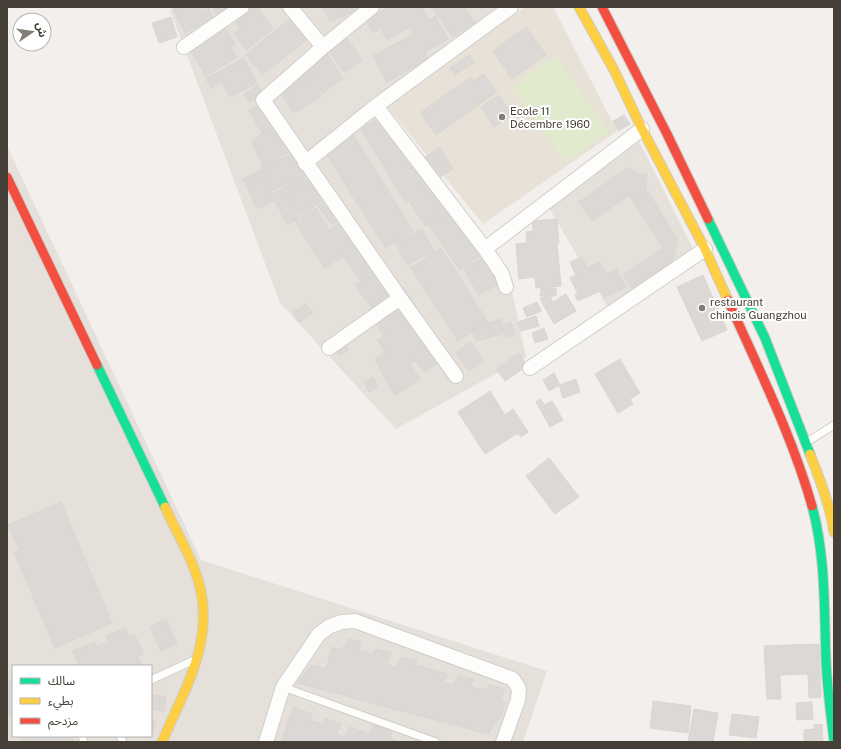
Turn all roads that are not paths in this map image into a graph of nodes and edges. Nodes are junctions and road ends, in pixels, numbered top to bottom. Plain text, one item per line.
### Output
1 (242, 7) edge
2 (290, 7) edge
3 (372, 7) edge
4 (511, 7) edge
5 (579, 7) edge
6 (602, 7) edge
7 (184, 47) dead end
8 (323, 47) junction
9 (376, 106) junction
10 (642, 129) junction
11 (306, 163) junction
12 (7, 177) edge
13 (485, 249) junction
14 (705, 249) junction
15 (506, 287) dead end
16 (400, 298) junction
17 (330, 348) dead end
18 (530, 368) dead end
19 (456, 376) dead end
20 (834, 425) edge
21 (806, 442) junction
22 (834, 532) edge
23 (197, 659) junction
24 (152, 680) edge
25 (283, 687) junction
26 (162, 742) edge
27 (266, 742) edge
28 (436, 742) edge
29 (503, 742) edge
30 (834, 742) edge

1 - 7 street
2 - 8 street
3 - 8 street
4 - 9 street
5 - 10 main road
6 - 21 main road
8 - 11 street
9 - 11 street
9 - 13 street
10 - 13 street
10 - 14 main road
11 - 16 street
12 - 23 main road
13 - 15 street
14 - 18 street
14 - 30 main road
16 - 17 street
16 - 19 street
20 - 21 lane
21 - 22 main road
23 - 24 lane
23 - 26 main road
25 - 27 street
25 - 28 lane
25 - 29 street

